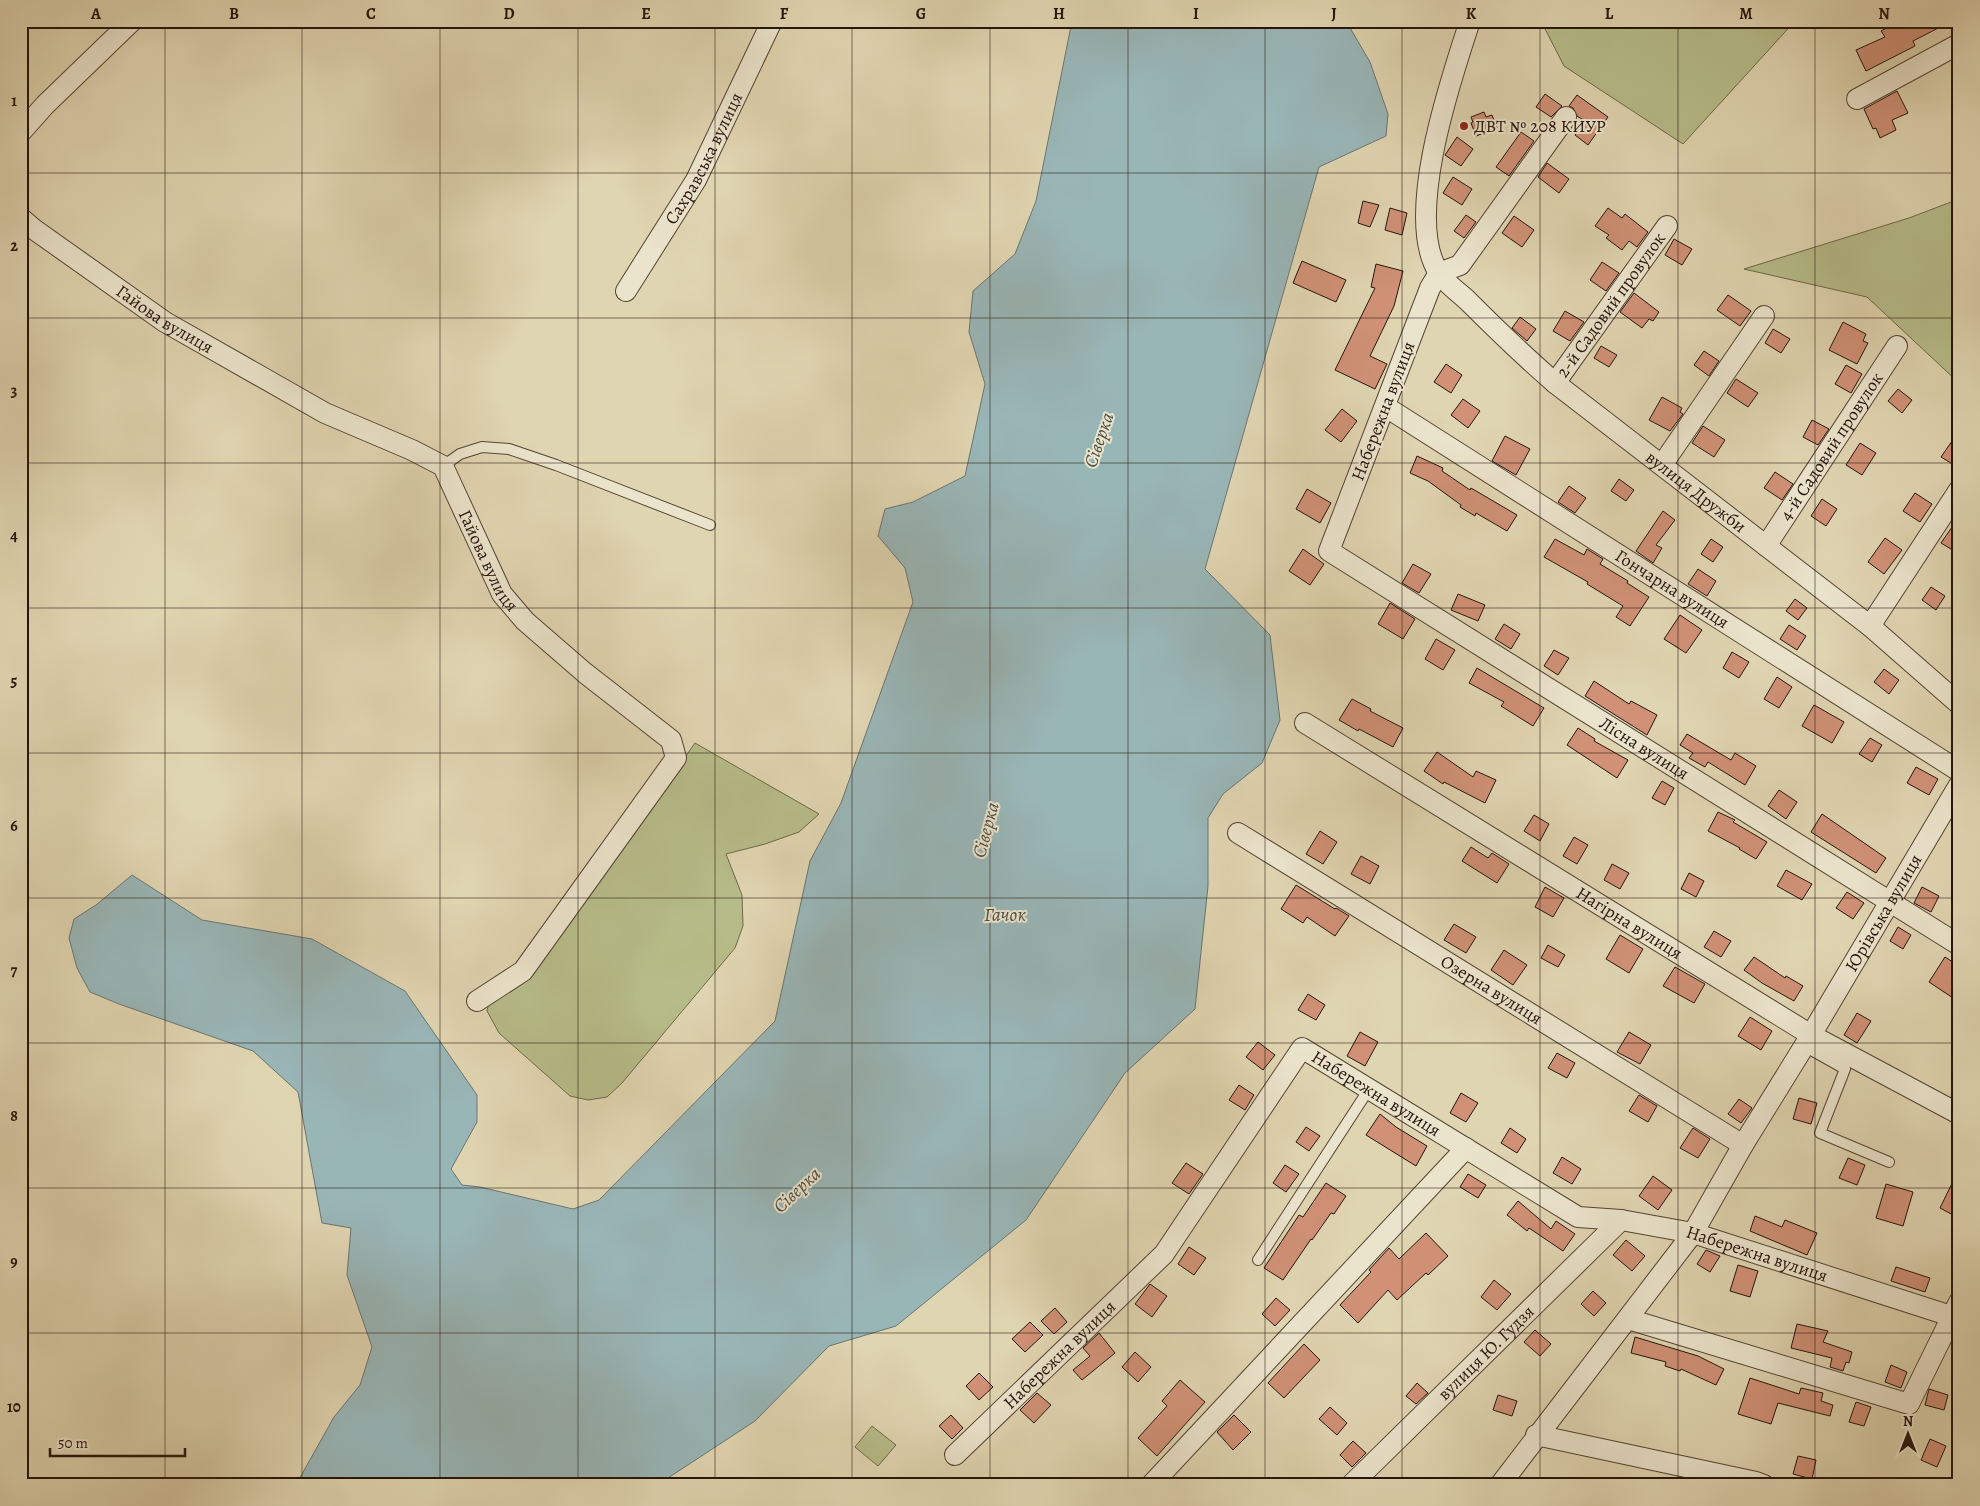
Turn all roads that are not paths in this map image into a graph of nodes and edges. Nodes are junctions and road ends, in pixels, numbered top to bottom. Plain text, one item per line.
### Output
1 (132, 21) edge
2 (772, 21) edge
3 (1470, 21) edge
4 (1959, 44) edge
5 (1857, 99) dead end
6 (1566, 117) dead end
7 (21, 132) edge
8 (21, 218) edge
9 (1667, 226) dead end
10 (1439, 273) junction
11 (626, 291) dead end
12 (1764, 316) dead end
13 (1897, 346) dead end
14 (1555, 383) junction
15 (1386, 407) junction
16 (443, 466) junction
17 (1662, 466) junction
18 (1959, 490) edge
19 (710, 525) dead end
20 (1766, 546) junction
21 (1329, 551) joint
22 (1870, 626) junction
23 (1958, 701) edge
24 (1305, 723) dead end
25 (1959, 772) edge
26 (1959, 785) edge
27 (1238, 833) dead end
28 (1890, 902) junction
29 (1959, 945) edge
30 (477, 1001) dead end
31 (1808, 1041) junction
32 (1369, 1088) junction
33 (1959, 1114) edge
34 (1743, 1146) junction
35 (1466, 1148) junction
36 (1889, 1162) dead end
37 (1621, 1220) junction
38 (1693, 1233) junction
39 (1258, 1260) dead end
40 (1955, 1309) edge
41 (1628, 1319) junction
42 (1536, 1435) junction
43 (955, 1455) dead end
44 (1151, 1485) edge
45 (1351, 1485) edge
46 (1500, 1485) edge
47 (1764, 1485) edge

1 - 7 street
2 - 11 street, Сахравська вулиця
3 - 10 street
4 - 5 street
6 - 10 street
8 - 16 street, Гайова вулиця
9 - 14 street, 2-й Садовий провулок
10 - 14 street, вулиця Дружби
10 - 15 street, Набережна вулиця
12 - 17 street
13 - 20 street, 4-й Садовий провулок
14 - 17 street, вулиця Дружби
15 - 21 street, Набережна вулиця
15 - 25 street, Гончарна вулиця
16 - 19 lane
16 - 30 street, Гайова вулиця
17 - 20 street, вулиця Дружби
18 - 22 street
20 - 22 street, вулиця Дружби
21 - 28 street, Лісна вулиця
22 - 23 street, вулиця Дружби
24 - 31 street, Нагірна вулиця
26 - 28 street, Юрівська вулиця
27 - 34 street, Озерна вулиця
28 - 29 street, Лісна вулиця
28 - 31 street, Юрівська вулиця
31 - 33 street, Нагірна вулиця
31 - 34 street, Юрівська вулиця
31 - 36 lane
32 - 35 street, Набережна вулиця
32 - 39 lane
32 - 43 street, Набережна вулиця
34 - 38 street, Юрівська вулиця
35 - 37 street, Набережна вулиця
35 - 44 street
37 - 38 street, Набережна вулиця
37 - 45 street, вулиця Ю. Гудзя
38 - 40 street, Набережна вулиця
38 - 41 street, Юрівська вулиця
40 - 41 street
41 - 42 street, Юрівська вулиця
42 - 46 street, Юрівська вулиця
42 - 47 street

